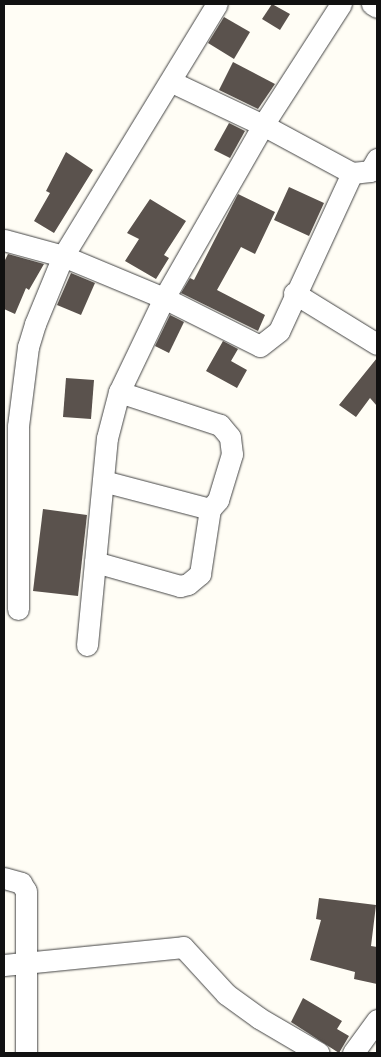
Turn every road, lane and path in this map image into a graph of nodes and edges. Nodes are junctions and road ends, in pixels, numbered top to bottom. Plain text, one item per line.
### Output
1 (217, 4) edge
2 (341, 4) edge
3 (372, 4) edge
4 (377, 6) edge
5 (172, 82) junction
6 (263, 125) junction
7 (377, 159) edge
8 (352, 173) junction
9 (4, 240) edge
10 (63, 256) junction
11 (294, 293) junction
12 (164, 298) junction
13 (377, 344) edge
14 (119, 392) junction
15 (103, 481) junction
16 (210, 509) junction
17 (95, 562) junction
18 (18, 609) dead end
19 (87, 645) dead end
20 (4, 878) edge
21 (26, 962) junction
22 (4, 965) edge
23 (377, 1020) edge
24 (26, 1053) edge
25 (319, 1053) edge
26 (353, 1053) edge

1 - 5 street
2 - 6 street
3 - 4 street
5 - 6 street
5 - 10 street
6 - 8 street
6 - 12 street
7 - 8 street
8 - 11 street
9 - 10 street
10 - 12 street
10 - 18 street
11 - 12 street
11 - 13 street
12 - 14 street
14 - 15 street
14 - 16 street
15 - 16 street
15 - 17 street
16 - 17 street
17 - 19 street
20 - 21 street
21 - 22 street
21 - 24 street
21 - 25 street
23 - 26 street

